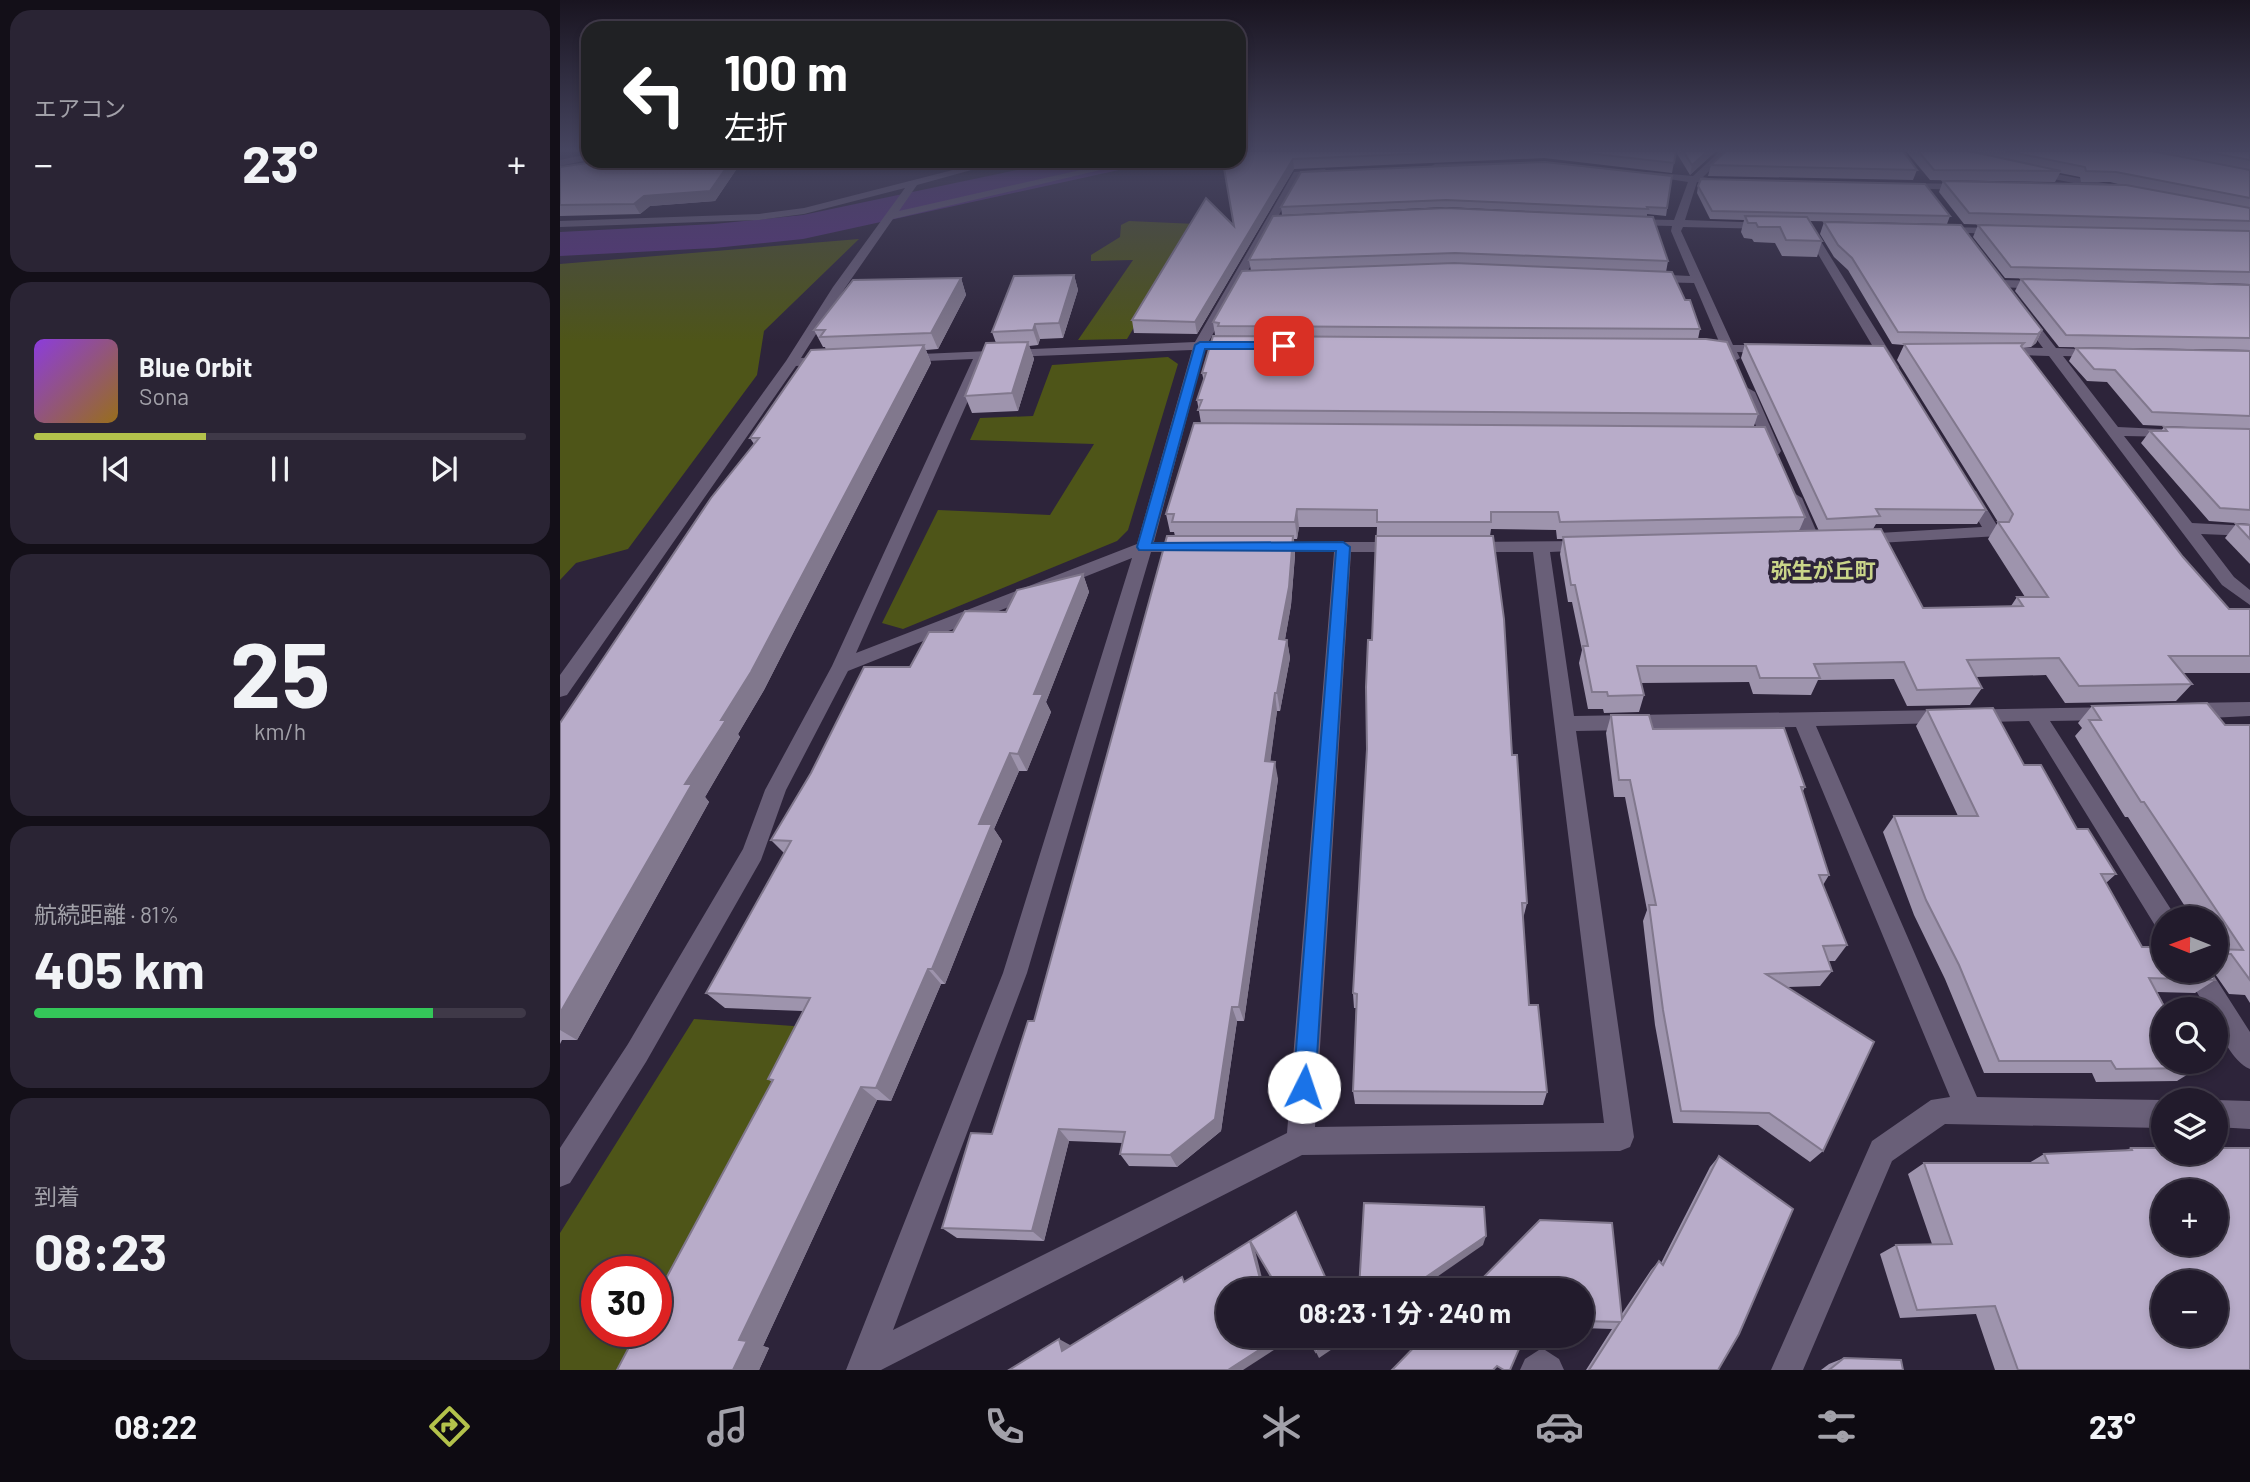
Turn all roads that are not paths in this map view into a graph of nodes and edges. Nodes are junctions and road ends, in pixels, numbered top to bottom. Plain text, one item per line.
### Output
1 (773, 215) edge
2 (897, 215) edge
3 (1274, 215) edge
4 (1680, 215) edge
5 (888, 217) joint
6 (1283, 221) edge
7 (1612, 221) edge
8 (1270, 222) junction
9 (560, 224) edge
10 (1676, 224) junction
11 (1781, 226) edge
12 (1808, 227) edge
13 (1932, 230) edge
14 (2015, 232) edge
15 (1252, 277) edge
16 (1238, 278) junction
17 (1630, 278) edge
18 (1697, 280) junction
19 (2056, 285) edge
20 (1200, 345) junction
21 (1228, 345) edge
22 (1687, 348) edge
23 (1728, 348) junction
24 (1780, 349) edge
25 (1987, 351) edge
26 (2052, 352) junction
27 (982, 354) junction
28 (2118, 354) edge
29 (887, 358) edge
30 (846, 360) edge
31 (792, 362) junction
32 (1903, 385) edge
33 (2113, 431) junction
34 (2195, 434) edge
35 (1778, 460) edge
36 (1788, 484) edge
37 (1965, 486) edge
38 (2187, 528) junction
39 (2250, 531) edge
40 (1609, 545) edge
41 (1144, 547) junction
42 (1210, 547) edge
43 (1250, 547) edge
44 (1343, 547) junction
45 (1422, 547) edge
46 (1448, 547) edge
47 (1541, 547) junction
48 (2250, 599) edge
49 (841, 666) junction
50 (560, 690) edge
51 (2250, 709) edge
52 (2169, 711) edge
53 (2129, 712) edge
54 (2035, 714) junction
55 (1803, 719) junction
56 (1564, 724) junction
57 (2156, 906) edge
58 (2205, 984) edge
59 (2250, 1056) edge
60 (1969, 1110) junction
61 (2151, 1114) edge
62 (2228, 1115) edge
63 (2250, 1115) edge
64 (1300, 1142) junction
65 (560, 1172) edge
66 (865, 1365) edge
67 (1536, 1370) edge
68 (1548, 1370) edge
69 (1787, 1370) edge

1 - 9 street
2 - 5 street
3 - 8 street
4 - 10 street
5 - 31 street
6 - 8 street
7 - 10 street
8 - 16 street
10 - 11 street
10 - 18 street
12 - 32 street
13 - 14 street
15 - 16 street
16 - 20 street
17 - 18 street
18 - 23 street
19 - 26 street
20 - 21 street
20 - 27 street
20 - 41 street
22 - 23 street
23 - 24 street
23 - 35 street
25 - 26 street
26 - 28 street
26 - 33 street
27 - 29 street
27 - 49 street
30 - 31 street
31 - 50 street
33 - 34 street
33 - 38 street
36 - 37 street
38 - 39 street
38 - 48 street
40 - 47 street
41 - 42 street
41 - 49 street
41 - 66 street
43 - 44 street
44 - 45 street
44 - 64 street
46 - 47 street
47 - 56 street
49 - 65 street
51 - 52 street
53 - 54 street
54 - 55 street
54 - 57 street
55 - 56 street
55 - 60 street
56 - 64 street
58 - 59 street
60 - 61 street
60 - 69 street
62 - 63 street
64 - 66 street
67 - 68 street

